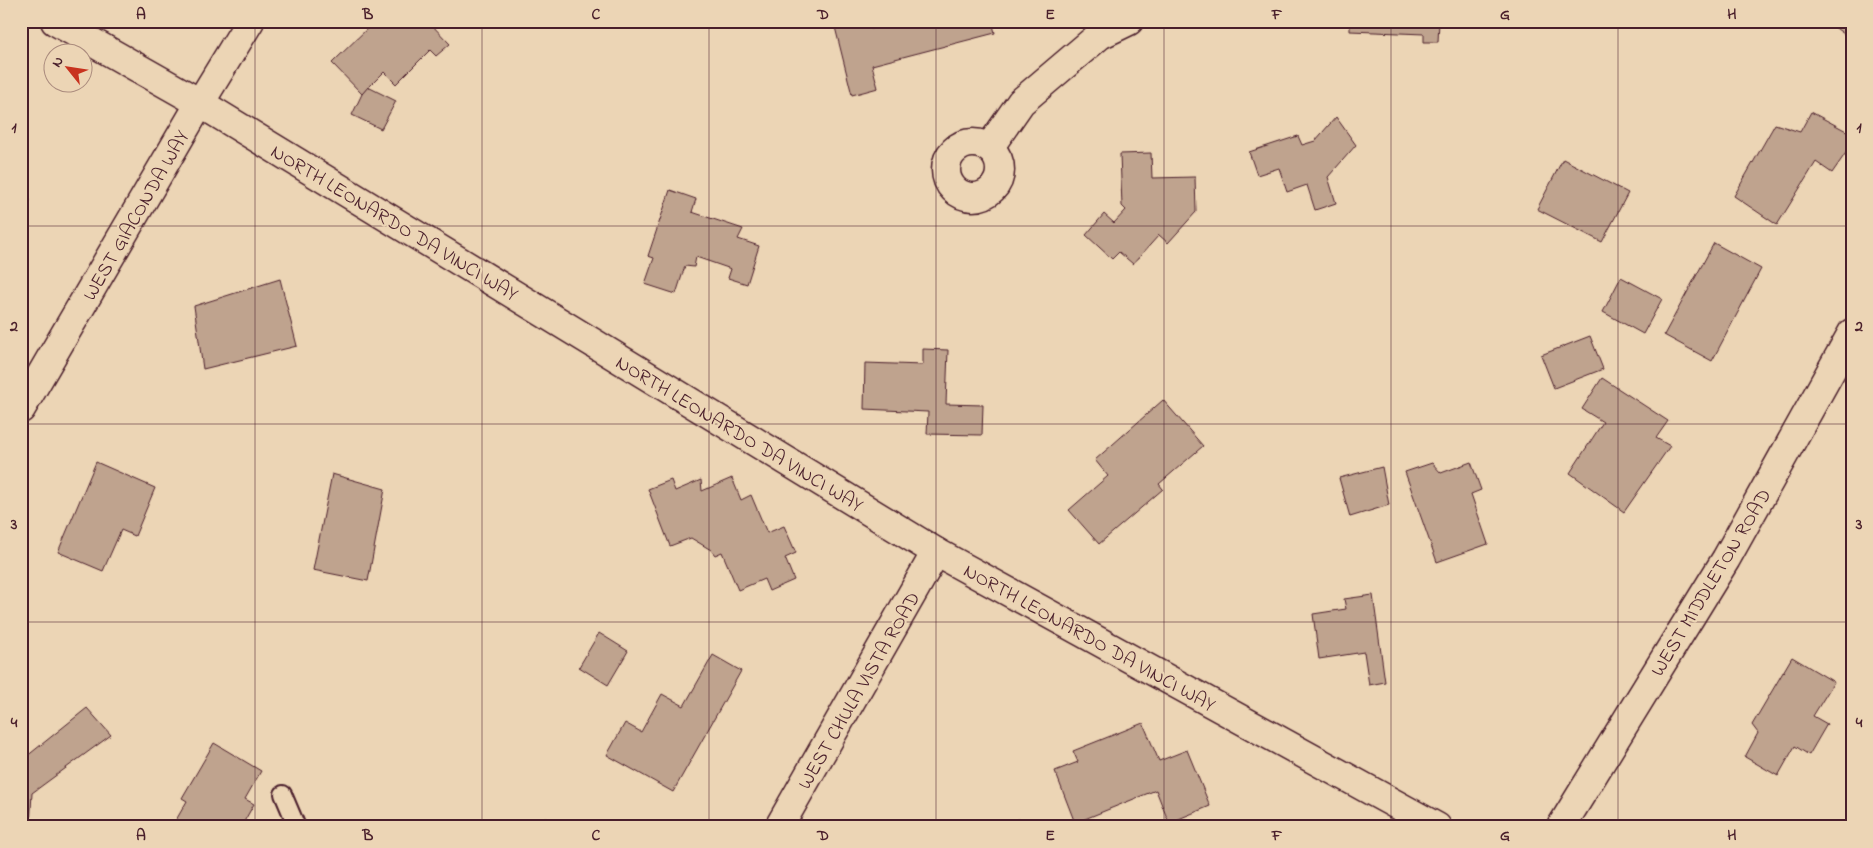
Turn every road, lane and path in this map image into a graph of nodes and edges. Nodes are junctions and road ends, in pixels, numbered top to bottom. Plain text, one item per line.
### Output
1 (55, 21) edge
2 (250, 21) edge
3 (1128, 21) edge
4 (200, 103) junction
5 (989, 148) dead end
6 (1852, 334) edge
7 (21, 410) edge
8 (936, 552) junction
9 (283, 794) dead end
10 (297, 827) edge
11 (779, 827) edge
12 (1436, 827) edge
13 (1561, 827) edge

1 - 4 street, NORTH LEONARDO DA VINCI WAY
2 - 4 street, WEST GIACONDA WAY
3 - 5 street
4 - 7 street, WEST GIACONDA WAY
4 - 8 street, NORTH LEONARDO DA VINCI WAY
6 - 13 street, WEST MIDDLETON ROAD
8 - 11 street, WEST CHULA VISTA ROAD
8 - 12 street, NORTH LEONARDO DA VINCI WAY
9 - 10 lane

